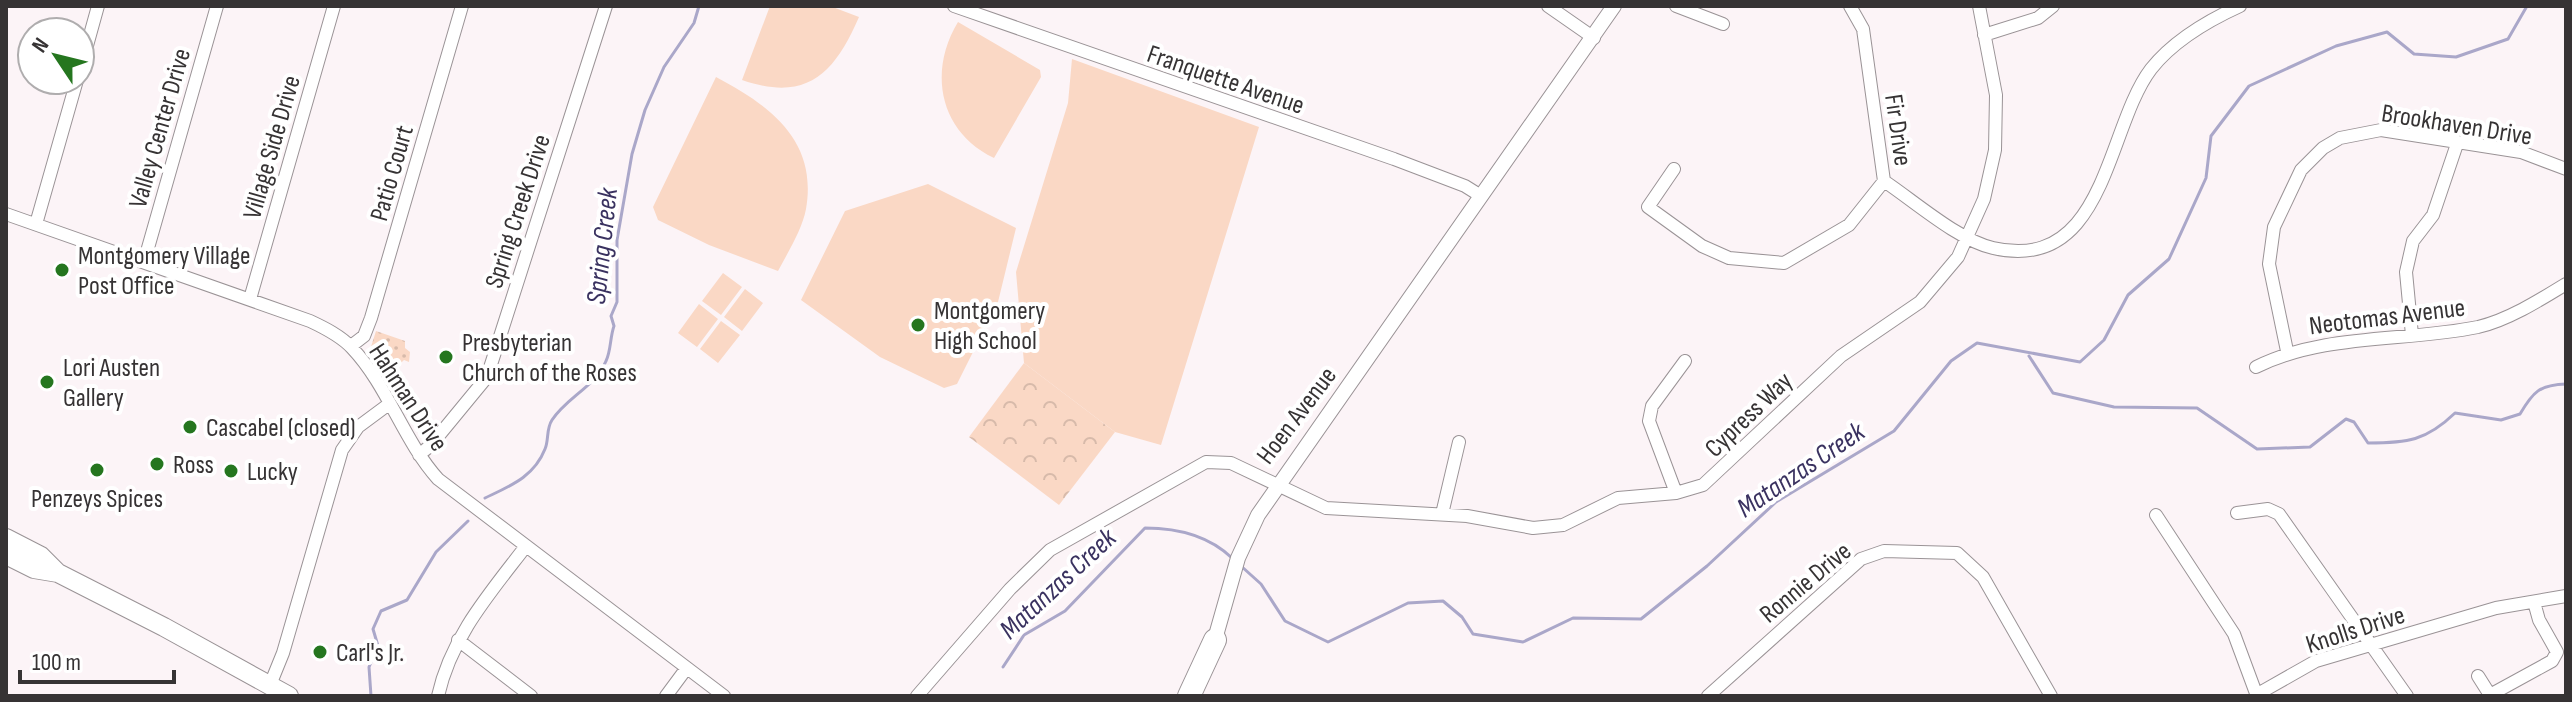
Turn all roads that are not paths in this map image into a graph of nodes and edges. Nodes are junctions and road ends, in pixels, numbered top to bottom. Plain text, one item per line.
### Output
1 (217, 6) edge
2 (334, 6) edge
3 (462, 6) edge
4 (606, 6) edge
5 (954, 6) edge
6 (1548, 6) edge
7 (1614, 6) edge
8 (1676, 6) edge
9 (1850, 6) edge
10 (1979, 6) edge
11 (2053, 6) edge
12 (2240, 6) edge
13 (972, 9) edge
14 (2212, 12) edge
15 (1723, 24) dead end
16 (1984, 35) junction
17 (1594, 38) junction
18 (72, 96) edge
19 (2457, 144) junction
20 (1674, 169) dead end
21 (2566, 169) edge
22 (1884, 181) junction
23 (1481, 196) junction
24 (6, 214) edge
25 (36, 224) junction
26 (1969, 238) junction
27 (144, 262) junction
28 (2566, 284) edge
29 (250, 299) junction
30 (2412, 335) junction
31 (351, 346) junction
32 (2287, 351) junction
33 (1685, 361) dead end
34 (2256, 367) dead end
35 (389, 404) junction
36 (1459, 442) dead end
37 (419, 455) junction
38 (1279, 486) junction
39 (1676, 493) junction
40 (2237, 513) dead end
41 (1442, 514) junction
42 (2156, 515) dead end
43 (6, 538) edge
44 (526, 546) junction
45 (6, 555) edge
46 (58, 573) junction
47 (2566, 596) edge
48 (2534, 602) junction
49 (458, 640) junction
50 (1215, 640) junction
51 (2373, 646) junction
52 (686, 669) junction
53 (2478, 676) dead end
54 (270, 685) junction
55 (1712, 691) edge
56 (289, 696) edge
57 (438, 696) edge
58 (531, 696) edge
59 (666, 696) edge
60 (724, 696) edge
61 (917, 696) edge
62 (1189, 696) edge
63 (1200, 696) edge
64 (2051, 696) edge
65 (2256, 696) edge
66 (2407, 696) edge

1 - 27 street, Valley Center Drive
2 - 29 street, Village Side Drive
3 - 31 street, Patio Court
4 - 37 street, Spring Creek Drive
5 - 13 street, Franquette Avenue
6 - 17 street
7 - 17 street, Hoen Avenue
8 - 15 street
9 - 22 street, Fir Drive
10 - 16 street, Cypress Way
11 - 16 street
12 - 14 street
13 - 23 street, Franquette Avenue
14 - 26 street
16 - 26 street, Cypress Way
17 - 23 street, Hoen Avenue
18 - 25 street
19 - 21 street, Brookhaven Drive
19 - 30 street
19 - 32 street, Brookhaven Drive
20 - 22 street, Fir Drive
22 - 26 street
23 - 38 street, Hoen Avenue
24 - 25 street, Hahman Drive
25 - 27 street, Hahman Drive
26 - 39 street, Cypress Way
27 - 29 street, Hahman Drive
28 - 30 street, Neotomas Avenue
29 - 31 street, Hahman Drive
30 - 32 street, Neotomas Avenue
31 - 35 street, Hahman Drive
32 - 34 street, Neotomas Avenue
33 - 39 street
35 - 37 street, Hahman Drive
35 - 54 street
36 - 41 street
37 - 44 street, Hahman Drive
38 - 41 street, Cypress Way
38 - 50 street
38 - 61 street, Hoen Avenue
39 - 41 street, Cypress Way
40 - 51 street
42 - 65 street, Knolls Drive
43 - 46 main road
44 - 49 street
44 - 52 street, Hahman Drive
45 - 46 main road
46 - 54 main road
47 - 48 street, Knolls Drive
48 - 51 street, Knolls Drive
48 - 53 street
49 - 57 street
49 - 58 street
50 - 62 highway
50 - 63 street
51 - 65 street, Knolls Drive
51 - 66 street
52 - 59 street
52 - 60 street, Hahman Drive
54 - 56 main road
55 - 64 street, Ronnie Drive

